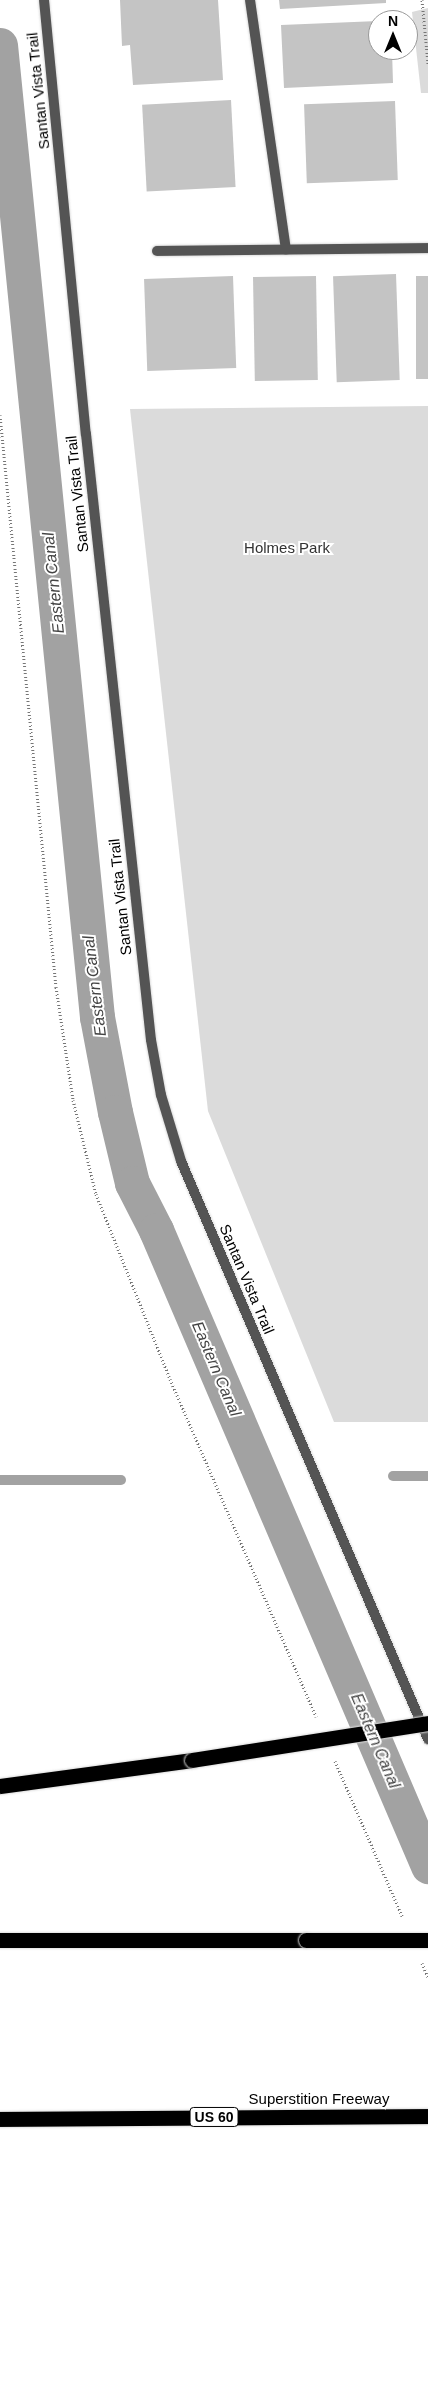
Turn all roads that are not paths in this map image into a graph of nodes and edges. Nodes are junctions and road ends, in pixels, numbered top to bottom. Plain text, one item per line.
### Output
1 (44, 0) edge
2 (250, 0) edge
3 (428, 248) edge
4 (286, 249) junction
5 (157, 250) dead end
6 (428, 1723) edge
7 (428, 1739) edge
8 (0, 1786) edge
9 (0, 1940) edge
10 (428, 1940) edge
11 (428, 2116) edge
12 (0, 2119) edge

1 - 7 lane, Santan Vista Trail
2 - 4 lane
3 - 4 lane
4 - 5 lane
6 - 8 highway, bridge
9 - 10 highway, bridge
11 - 12 highway, Superstition Freeway / US 60

